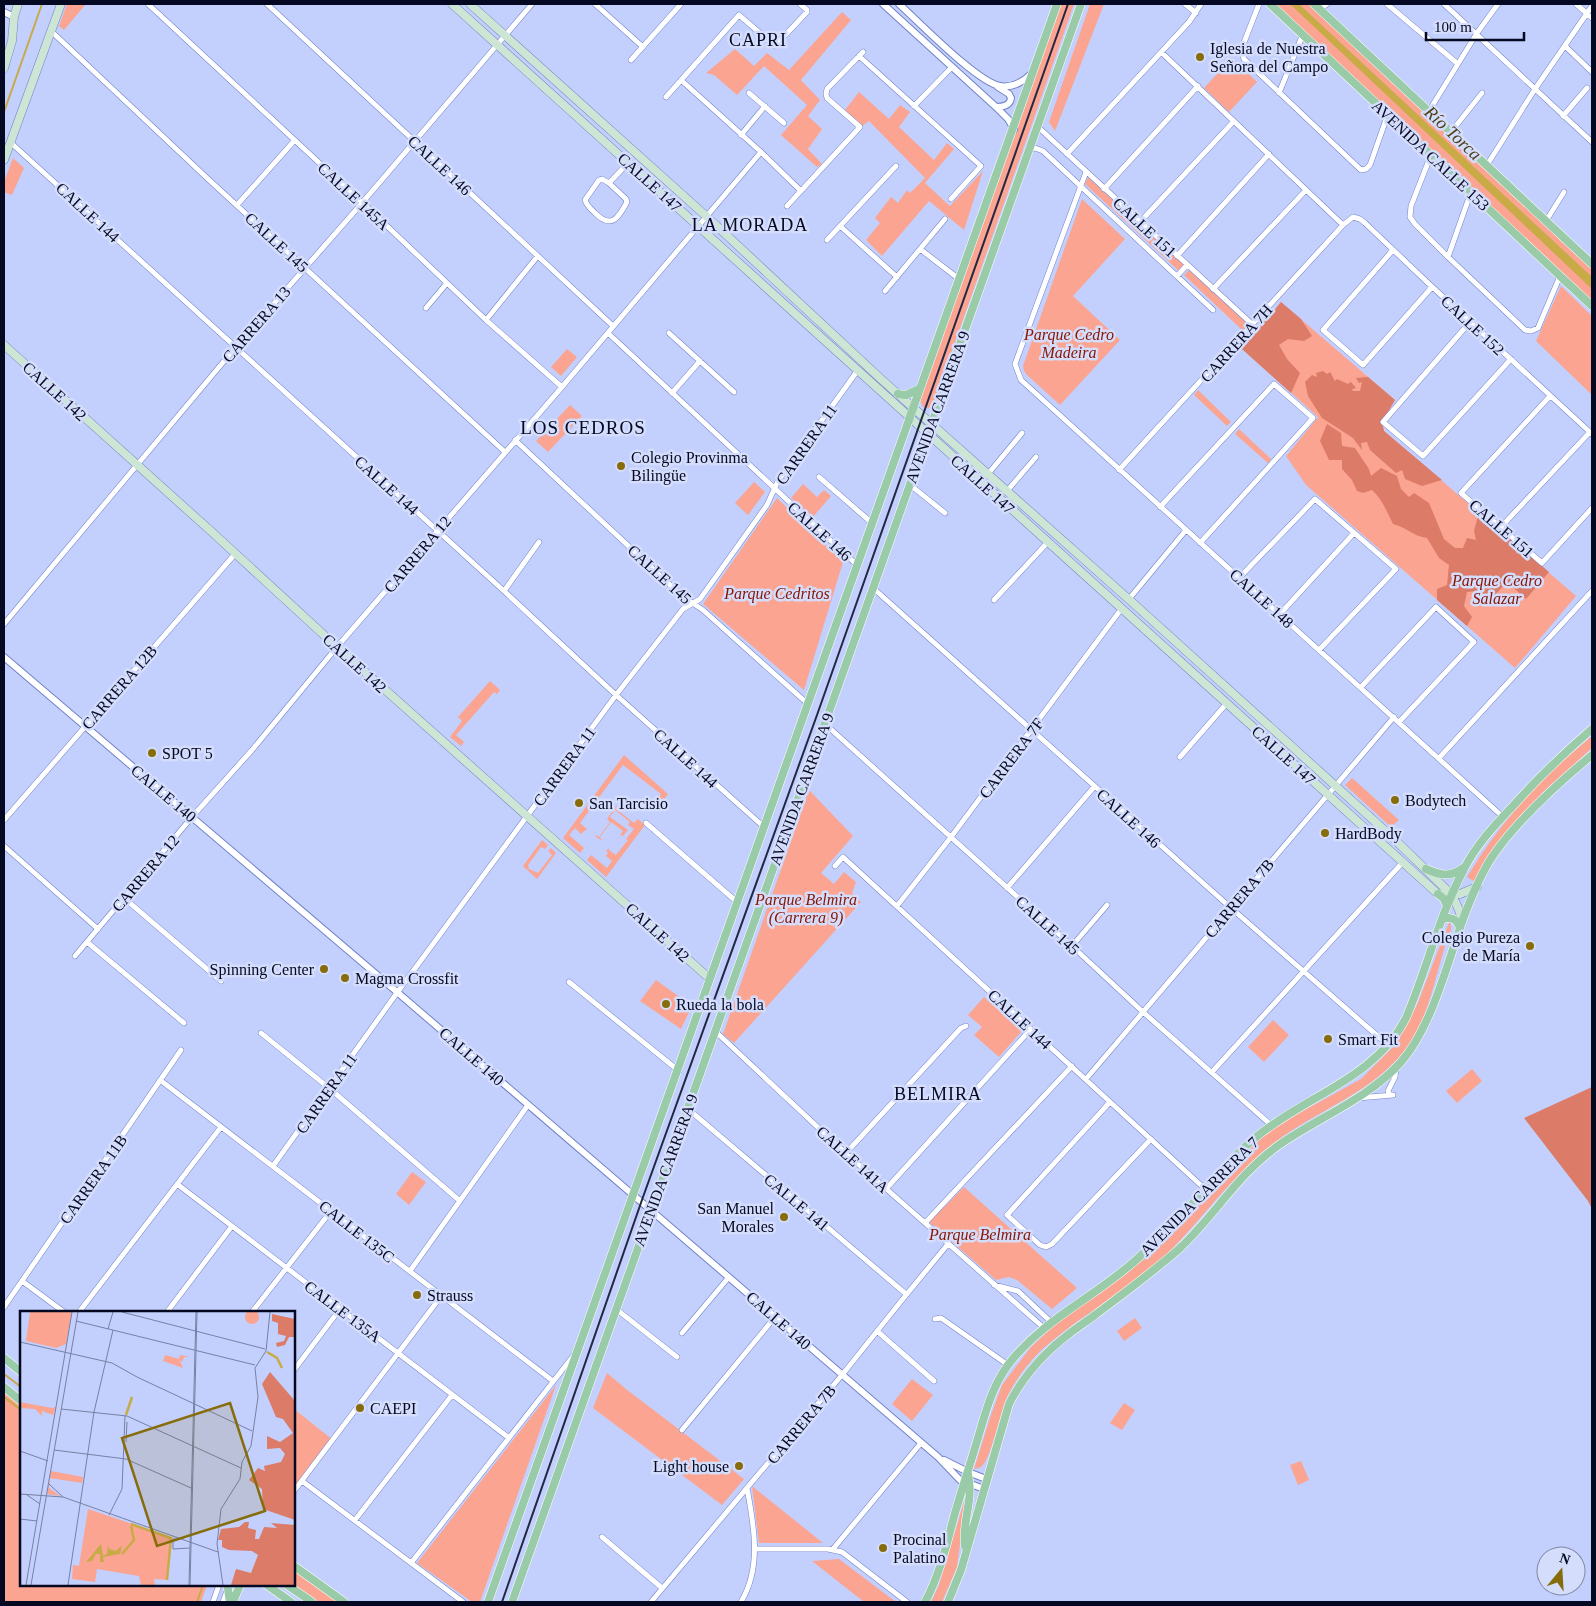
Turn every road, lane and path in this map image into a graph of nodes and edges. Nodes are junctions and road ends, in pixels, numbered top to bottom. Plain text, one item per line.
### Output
1 (18, 4) edge
2 (61, 4) edge
3 (148, 4) edge
4 (267, 4) edge
5 (452, 4) edge
6 (470, 4) edge
7 (532, 4) edge
8 (595, 4) edge
9 (682, 4) edge
10 (800, 4) edge
11 (883, 4) edge
12 (899, 4) edge
13 (1057, 4) edge
14 (1081, 4) edge
15 (1185, 4) edge
16 (1201, 4) edge
17 (1259, 4) edge
18 (1270, 4) edge
19 (1327, 4) edge
20 (1388, 4) edge
21 (1444, 4) edge
22 (1498, 4) edge
23 (1576, 4) edge
24 (1317, 6) edge
25 (1592, 6) edge
26 (4, 12) edge
27 (1196, 13) junction
28 (1587, 13) junction
29 (14, 17) junction
30 (1592, 18) edge
31 (51, 31) junction
32 (1477, 33) junction
33 (1303, 34) junction
34 (505, 35) junction
35 (497, 44) junction
36 (1565, 46) junction
37 (643, 47) junction
38 (1162, 52) junction
39 (631, 60) dead end
40 (1458, 64) junction
41 (952, 67) junction
42 (4, 68) edge
43 (1033, 72) junction
44 (1592, 72) edge
45 (681, 80) junction
46 (991, 83) junction
47 (1198, 86) junction
48 (1535, 88) junction
49 (1588, 88) dead end
50 (749, 92) dead end
51 (1279, 93) junction
52 (1482, 93) dead end
53 (666, 97) dead end
54 (765, 106) junction
55 (914, 106) junction
56 (996, 107) junction
57 (1429, 111) junction
58 (1388, 114) junction
59 (1563, 116) junction
60 (1234, 121) junction
61 (784, 123) dead end
62 (1038, 127) junction
63 (1014, 129) junction
64 (1451, 132) junction
65 (742, 135) junction
66 (415, 140) junction
67 (294, 141) junction
68 (10, 142) junction
69 (1592, 142) edge
70 (1030, 150) junction
71 (761, 152) junction
72 (1066, 154) junction
73 (1269, 154) junction
74 (1431, 155) junction
75 (4, 160) edge
76 (629, 162) junction
77 (1487, 165) junction
78 (896, 166) dead end
79 (1086, 172) junction
80 (610, 183) junction
81 (1081, 186) junction
82 (1104, 189) junction
83 (1306, 190) junction
84 (801, 191) junction
85 (1471, 192) junction
86 (1564, 192) dead end
87 (952, 199) dead end
88 (362, 203) junction
89 (237, 205) junction
90 (787, 206) dead end
91 (706, 216) junction
92 (1353, 217) joint
93 (944, 220) dead end
94 (1546, 220) junction
95 (1140, 222) junction
96 (698, 225) junction
97 (1343, 225) junction
98 (840, 226) junction
99 (827, 240) dead end
100 (920, 249) junction
101 (1393, 250) junction
102 (1177, 256) junction
103 (537, 257) junction
104 (1448, 257) junction
105 (1592, 264) edge
106 (1187, 266) junction
107 (305, 268) junction
108 (897, 276) junction
109 (1177, 276) junction
110 (1560, 276) junction
111 (959, 279) junction
112 (447, 283) junction
113 (1432, 287) junction
114 (1213, 289) junction
115 (885, 291) dead end
116 (1592, 306) edge
117 (426, 308) dead end
118 (1213, 310) dead end
119 (486, 320) junction
120 (1470, 322) junction
121 (1253, 325) junction
122 (613, 326) junction
123 (668, 332) dead end
124 (608, 333) junction
125 (4, 345) edge
126 (235, 348) junction
127 (1511, 360) junction
128 (700, 361) junction
129 (858, 370) junction
130 (562, 387) junction
131 (919, 389) junction
132 (734, 392) dead end
133 (672, 393) junction
134 (898, 394) junction
135 (1550, 396) junction
136 (913, 407) junction
137 (909, 417) junction
138 (931, 423) junction
139 (1022, 433) dead end
140 (1591, 433) edge
141 (927, 434) junction
142 (515, 440) junction
143 (505, 452) junction
144 (1036, 457) dead end
145 (137, 466) junction
146 (1119, 470) junction
147 (988, 474) junction
148 (819, 477) dead end
149 (909, 484) junction
150 (774, 489) junction
151 (1008, 491) junction
152 (1160, 507) junction
153 (1592, 508) edge
154 (945, 513) dead end
155 (872, 523) junction
156 (1501, 527) junction
157 (438, 530) junction
158 (1186, 530) junction
159 (1354, 534) junction
160 (540, 542) dead end
161 (1048, 542) junction
162 (1200, 542) junction
163 (235, 554) junction
164 (857, 565) junction
165 (1239, 578) junction
166 (873, 588) junction
167 (504, 591) junction
168 (1592, 591) edge
169 (1129, 599) junction
170 (994, 600) dead end
171 (693, 604) junction
172 (1122, 608) junction
173 (1280, 614) junction
174 (4, 624) edge
175 (337, 647) junction
176 (1319, 650) junction
177 (4, 657) edge
178 (1361, 687) junction
179 (616, 695) junction
180 (1227, 703) junction
181 (808, 704) junction
182 (1394, 717) junction
183 (1399, 722) junction
184 (825, 724) junction
185 (85, 726) junction
186 (1592, 729) edge
187 (1032, 730) junction
188 (1592, 755) edge
189 (1180, 757) dead end
190 (1439, 758) junction
191 (1335, 785) junction
192 (1094, 787) junction
193 (1327, 794) junction
194 (192, 817) junction
195 (527, 817) junction
196 (1502, 817) junction
197 (4, 820) edge
198 (646, 823) dead end
199 (764, 827) junction
200 (951, 837) junction
201 (4, 846) edge
202 (1403, 862) junction
203 (835, 866) dead end
204 (1465, 867) junction
205 (1426, 870) junction
206 (1477, 887) junction
207 (1007, 888) junction
208 (1438, 894) junction
209 (1452, 895) junction
210 (124, 898) junction
211 (737, 902) junction
212 (897, 906) junction
213 (1107, 906) dead end
214 (1447, 906) junction
215 (1230, 908) junction
216 (1443, 918) junction
217 (1461, 925) junction
218 (98, 929) junction
219 (87, 942) junction
220 (1072, 946) junction
221 (75, 956) dead end
222 (1303, 972) junction
223 (709, 978) junction
224 (221, 981) dead end
225 (569, 982) dead end
226 (397, 992) junction
227 (1143, 1012) junction
228 (184, 1023) dead end
229 (966, 1026) dead end
230 (1031, 1029) junction
231 (714, 1031) junction
232 (262, 1033) dead end
233 (1388, 1045) junction
234 (181, 1050) dead end
235 (1072, 1066) junction
236 (1396, 1068) junction
237 (678, 1071) junction
238 (1212, 1072) junction
239 (1086, 1079) junction
240 (160, 1080) junction
241 (329, 1088) junction
242 (1358, 1098) junction
243 (1110, 1102) junction
244 (528, 1105) junction
245 (688, 1109) junction
246 (1271, 1125) junction
247 (221, 1127) junction
248 (1151, 1139) junction
249 (846, 1153) junction
250 (273, 1166) junction
251 (177, 1184) junction
252 (886, 1189) junction
253 (1205, 1189) junction
254 (634, 1196) junction
255 (460, 1201) junction
256 (652, 1210) junction
257 (331, 1211) junction
258 (925, 1223) junction
259 (232, 1226) junction
260 (948, 1244) junction
261 (286, 1268) junction
262 (410, 1271) junction
263 (729, 1277) junction
264 (22, 1281) junction
265 (993, 1284) junction
266 (906, 1294) junction
267 (442, 1296) junction
268 (4, 1307) edge
269 (340, 1309) junction
270 (616, 1309) junction
271 (63, 1311) edge
272 (80, 1311) edge
273 (168, 1311) edge
274 (253, 1311) edge
275 (775, 1316) junction
276 (935, 1319) dead end
277 (1051, 1322) junction
278 (1044, 1328) junction
279 (682, 1332) dead end
280 (877, 1332) junction
281 (578, 1350) junction
282 (398, 1353) junction
283 (677, 1357) dead end
284 (4, 1358) edge
285 (1008, 1365) junction
286 (295, 1369) edge
287 (20, 1371) edge
288 (842, 1375) junction
289 (554, 1381) junction
290 (934, 1381) dead end
291 (4, 1387) edge
292 (452, 1395) junction
293 (20, 1400) edge
294 (682, 1430) dead end
295 (509, 1438) junction
296 (921, 1443) junction
297 (938, 1457) junction
298 (968, 1472) junction
299 (986, 1478) junction
300 (302, 1481) junction
301 (967, 1484) junction
302 (747, 1488) junction
303 (984, 1489) junction
304 (295, 1490) edge
305 (355, 1520) junction
306 (602, 1537) dead end
307 (755, 1548) junction
308 (832, 1549) junction
309 (966, 1552) junction
310 (411, 1563) junction
311 (295, 1567) edge
312 (219, 1586) edge
313 (240, 1586) edge
314 (268, 1586) edge
315 (288, 1586) edge
316 (288, 1586) edge
317 (229, 1587) edge
318 (662, 1588) junction
319 (213, 1602) edge
320 (223, 1602) edge
321 (232, 1602) edge
322 (291, 1602) edge
323 (302, 1602) edge
324 (312, 1602) edge
325 (344, 1602) edge
326 (463, 1602) edge
327 (488, 1602) edge
328 (512, 1602) edge
329 (650, 1602) edge
330 (741, 1602) edge
331 (907, 1602) edge
332 (925, 1602) edge
333 (948, 1602) edge

1 - 29 main road
2 - 31 main road
3 - 67 street, CALLE 145A
4 - 66 street, CALLE 146
5 - 35 main road, CALLE 147
6 - 34 main road, CALLE 147
7 - 34 street, CARRERA 13
8 - 37 street
9 - 37 street
10 - 45 street
11 - 41 street
12 - 46 street
13 - 43 main road, AVENIDA CARRERA 9
14 - 62 main road, AVENIDA CARRERA 9
15 - 27 street
16 - 27 street
17 - 51 street
18 - 33 main road, AVENIDA CALLE 153
19 - 24 street
20 - 40 street
21 - 32 street
22 - 32 street
23 - 28 street
24 - 57 main road, AVENIDA CALLE 153
25 - 28 street
26 - 29 street
27 - 38 street
28 - 30 street
28 - 36 street
29 - 42 main road
31 - 68 main road
31 - 89 street, CALLE 145
32 - 40 street
32 - 48 street
33 - 51 street
33 - 58 main road, AVENIDA CALLE 153
34 - 35 street, CARRERA 13
34 - 91 main road, CALLE 147
35 - 66 street, CARRERA 13
35 - 76 main road, CALLE 147
36 - 44 street
36 - 48 street
37 - 39 street
38 - 47 street
38 - 72 street
40 - 57 street
41 - 55 street
41 - 56 street
43 - 46 street
43 - 63 main road, AVENIDA CARRERA 9
45 - 53 street
45 - 65 street
46 - 56 street
47 - 60 street
47 - 82 street
48 - 59 street
48 - 77 street
49 - 59 street
50 - 54 street
51 - 58 street
52 - 64 street
54 - 61 street
54 - 65 street
55 - 84 street
55 - 87 street
56 - 63 street
57 - 64 main road, AVENIDA CALLE 153
58 - 74 main road, AVENIDA CALLE 153
59 - 69 street
60 - 73 street
60 - 95 street
62 - 70 main road, AVENIDA CARRERA 9
62 - 72 street, CALLE 151
63 - 111 main road, AVENIDA CARRERA 9
64 - 77 main road, AVENIDA CALLE 153
65 - 71 street
66 - 88 street, CARRERA 13
66 - 103 street, CALLE 146
67 - 88 street, CALLE 145A
67 - 89 street
68 - 75 main road
68 - 126 street, CALLE 144
70 - 81 street, CALLE 151
70 - 138 main road, AVENIDA CARRERA 9
71 - 84 street
71 - 91 street, CARRERA 12
72 - 79 street, CALLE 151
73 - 83 street
73 - 102 street
74 - 85 main road, AVENIDA CALLE 153
74 - 104 street
76 - 80 street
76 - 96 main road, CALLE 147
77 - 94 main road, AVENIDA CALLE 153
78 - 98 street
79 - 81 street
79 - 82 street, CALLE 151
80 - 80 street
81 - 109 street, CALLE 151
81 - 146 street, CALLE 148
82 - 95 street, CALLE 151
83 - 97 street
83 - 114 street
84 - 90 street
85 - 104 street
85 - 110 main road, AVENIDA CALLE 153
86 - 94 street
88 - 107 street, CARRERA 13
88 - 112 street, CALLE 145A
89 - 107 street, CALLE 145
91 - 96 street, CARRERA 12
91 - 134 main road, CALLE 147
92 - 97 street, CARRERA 7H
92 - 101 street, CALLE 152
93 - 100 street
94 - 105 main road, AVENIDA CALLE 153
95 - 102 street, CALLE 151
96 - 122 street, CARRERA 12
96 - 129 main road, CALLE 147
97 - 121 street, CARRERA 7H
98 - 99 street
98 - 108 street
100 - 108 street
100 - 111 street
101 - 113 street, CALLE 152
101 - 113 street
102 - 106 street, CALLE 151
103 - 119 street
103 - 122 street, CALLE 146
104 - 110 street
106 - 109 street
106 - 114 street, CALLE 151
107 - 126 street, CARRERA 13
107 - 143 street, CALLE 145
108 - 115 street
109 - 118 street, CALLE 151
110 - 116 main road, AVENIDA CALLE 153
111 - 131 main road, AVENIDA CARRERA 9
112 - 117 street
112 - 119 street, CALLE 145A
113 - 120 street, CALLE 152
114 - 121 street, CALLE 151
119 - 130 street, CALLE 145A
120 - 127 street, CALLE 152
120 - 127 street
121 - 146 street, CARRERA 7H
122 - 124 street, CARRERA 12
123 - 128 street
124 - 130 street, CARRERA 12
124 - 133 street, CALLE 146
125 - 145 main road, CALLE 142
126 - 145 street, CARRERA 13
126 - 157 street, CALLE 144
127 - 135 street, CALLE 152
128 - 132 street
128 - 133 street
129 - 137 main road, CALLE 147
129 - 150 street, CARRERA 11
130 - 142 street, CARRERA 12
131 - 134 main road
131 - 136 main road, AVENIDA CARRERA 9
133 - 150 street, CALLE 146
134 - 136 main road, CALLE 147
135 - 140 street, CALLE 152
135 - 156 street, CALLE 151
136 - 137 main road, AVENIDA CARRERA 9
136 - 138 main road, CALLE 147
137 - 141 main road, CALLE 147
137 - 155 main road, AVENIDA CARRERA 9
138 - 141 main road, AVENIDA CARRERA 9
138 - 147 main road, CALLE 147
139 - 147 street
140 - 156 street
141 - 149 main road, AVENIDA CARRERA 9
141 - 161 main road, CALLE 147
142 - 143 street, CARRERA 12
142 - 171 street, CALLE 145
143 - 157 street, CARRERA 12
144 - 151 street
145 - 163 main road, CALLE 142
145 - 174 street, CARRERA 13
146 - 152 street, CALLE 148
147 - 151 main road, CALLE 147
148 - 155 street
149 - 154 street
149 - 166 main road, AVENIDA CARRERA 9
150 - 164 street, CALLE 146
150 - 171 street, CARRERA 11
151 - 169 main road, CALLE 147
152 - 158 street, CALLE 148
152 - 162 street
153 - 156 street, CALLE 151
155 - 164 main road, AVENIDA CARRERA 9
157 - 167 street, CALLE 144
157 - 175 street, CARRERA 12
158 - 162 street, CALLE 148
158 - 169 street
159 - 165 street
159 - 173 street
159 - 176 street
160 - 167 street
161 - 170 street
161 - 172 main road, CALLE 147
162 - 165 street, CALLE 148
163 - 175 main road, CALLE 142
163 - 185 street, CARRERA 12B
164 - 181 main road, AVENIDA CARRERA 9
165 - 173 street, CALLE 148
166 - 184 main road, AVENIDA CARRERA 9
166 - 187 street, CALLE 146
167 - 179 street, CALLE 144
168 - 190 street
169 - 191 main road, CALLE 147
171 - 179 street, CARRERA 11
171 - 181 street, CALLE 145
172 - 180 main road, CALLE 147
172 - 187 street, CARRERA 7F
173 - 176 street, CALLE 148
175 - 194 street, CARRERA 12
175 - 195 main road, CALLE 142
176 - 178 street, CALLE 148
177 - 185 street, CALLE 140
178 - 182 street, CALLE 148
178 - 183 street
179 - 195 street, CARRERA 11
179 - 199 street, CALLE 144
180 - 189 street
180 - 193 main road, CALLE 147
181 - 199 main road, AVENIDA CARRERA 9
182 - 183 street, CALLE 148
182 - 191 street, CARRERA 7B
183 - 190 street, CALLE 148
184 - 200 street, CALLE 145
184 - 231 main road, AVENIDA CARRERA 9
185 - 194 street, CALLE 140
185 - 197 street, CARRERA 12B
186 - 196 main road, AVENIDA CARRERA 7
187 - 192 street, CALLE 146
187 - 200 street, CARRERA 7F
188 - 206 main road, AVENIDA CARRERA 7
190 - 196 street, CALLE 148
191 - 193 street, CARRERA 7B
191 - 205 main road, CALLE 147
192 - 207 street
192 - 215 street, CALLE 146
193 - 202 main road, CALLE 147
193 - 215 street, CARRERA 7B
194 - 210 street, CARRERA 12
194 - 226 street, CALLE 140
195 - 223 main road, CALLE 142
195 - 226 street, CARRERA 11
196 - 204 main road, AVENIDA CARRERA 7
198 - 211 street
199 - 211 main road, AVENIDA CARRERA 9
200 - 207 street, CALLE 145
200 - 212 street, CARRERA 7F
201 - 218 street
202 - 208 main road, CALLE 147
202 - 222 street
203 - 212 street, CALLE 144
204 - 205 main road
204 - 209 main road, AVENIDA CARRERA 7
205 - 209 main road, CALLE 147
206 - 209 main road
206 - 217 main road, AVENIDA CARRERA 7
207 - 220 street, CALLE 145
208 - 209 main road
208 - 214 main road
209 - 214 main road, AVENIDA CARRERA 7
209 - 217 main road, CALLE 147
210 - 218 street, CARRERA 12
210 - 224 street
211 - 223 main road, AVENIDA CARRERA 9
212 - 230 street, CALLE 144
213 - 220 street
214 - 216 main road, AVENIDA CARRERA 7
215 - 222 street, CALLE 146
215 - 227 street, CARRERA 7B
216 - 217 main road
216 - 233 main road, AVENIDA CARRERA 7
217 - 236 main road, AVENIDA CARRERA 7
218 - 219 street, CARRERA 12
219 - 221 street, CARRERA 12
219 - 228 street
220 - 227 street, CALLE 145
222 - 233 street, CALLE 146
222 - 238 street
223 - 237 main road, AVENIDA CARRERA 9
225 - 237 street
226 - 241 street, CARRERA 11
226 - 244 street, CALLE 140
227 - 238 street, CALLE 145
227 - 239 street, CARRERA 7B
229 - 249 street
230 - 235 street, CALLE 144
230 - 252 street
231 - 245 main road, AVENIDA CARRERA 9
231 - 249 street, CALLE 141A
232 - 241 street
233 - 246 main road, AVENIDA CARRERA 7
234 - 240 street, CARRERA 11B
235 - 239 street, CALLE 144
235 - 258 street
236 - 242 main road, AVENIDA CARRERA 7
236 - 242 street
237 - 254 main road, AVENIDA CARRERA 9
238 - 246 street, CALLE 145
239 - 243 street, CALLE 144
240 - 247 street, CALLE 135C
240 - 264 street, CARRERA 11B
241 - 250 street, CARRERA 11
241 - 255 street
242 - 299 main road, AVENIDA CARRERA 7
243 - 248 street, CALLE 144
243 - 248 street
244 - 254 street, CALLE 140
244 - 255 street
245 - 256 main road, AVENIDA CARRERA 9
245 - 266 street, CALLE 141
246 - 253 main road, AVENIDA CARRERA 7
247 - 250 street, CALLE 135C
247 - 251 street
248 - 253 street, CALLE 144
249 - 252 street, CALLE 141A
250 - 257 street, CALLE 135C
251 - 259 street, CALLE 135A
251 - 272 street
252 - 258 street, CALLE 141A
253 - 277 main road, AVENIDA CARRERA 7
254 - 256 street, CALLE 140
254 - 281 main road, AVENIDA CARRERA 9
255 - 262 street
256 - 263 street, CALLE 140
256 - 270 main road, AVENIDA CARRERA 9
257 - 261 street
257 - 262 street, CALLE 135C
258 - 260 street, CALLE 141A
259 - 261 street, CALLE 135A
259 - 273 street
260 - 265 street, CALLE 141A
260 - 266 street, CARRERA 7B
261 - 269 street, CALLE 135A
261 - 274 street
262 - 267 street, CALLE 135C
263 - 275 street, CALLE 140
263 - 279 street
264 - 268 street, CARRERA 11B
264 - 271 street
265 - 277 street, CALLE 141A
265 - 278 street, CALLE 141A
266 - 280 street, CARRERA 7B
267 - 282 street
267 - 289 street, CALLE 135C
269 - 282 street, CALLE 135A
269 - 286 street
270 - 283 street
270 - 328 main road, AVENIDA CARRERA 9
275 - 288 street, CALLE 140
275 - 294 street
276 - 285 street
277 - 278 main road, AVENIDA CARRERA 7
278 - 285 main road, AVENIDA CARRERA 7
280 - 288 street, CARRERA 7B
280 - 290 street
281 - 289 street
281 - 327 main road, AVENIDA CARRERA 9
282 - 292 street, CALLE 135A
282 - 300 street
284 - 287 main road
285 - 298 main road, AVENIDA CARRERA 7
288 - 296 street, CALLE 140
288 - 302 street, CARRERA 7B
289 - 295 street
291 - 293 main road
292 - 295 street, CALLE 135A
292 - 305 street
295 - 310 street
296 - 297 street, CALLE 140
296 - 308 street
297 - 298 street, CALLE 140
297 - 301 street, CALLE 140
298 - 299 street, CALLE 140
298 - 301 main road, AVENIDA CARRERA 7
299 - 303 main road, AVENIDA CARRERA 7
300 - 304 street
300 - 305 street
301 - 303 street, CALLE 140
301 - 309 main road
301 - 332 main road, AVENIDA CARRERA 7
302 - 307 street
302 - 318 street, CARRERA 7B
303 - 309 main road, AVENIDA CARRERA 7
305 - 310 street
306 - 318 street
307 - 308 street
307 - 330 street
308 - 331 street
309 - 333 main road, AVENIDA CARRERA 7
310 - 326 street
311 - 325 main road
312 - 319 street
313 - 321 main road
314 - 322 main road
315 - 323 main road
316 - 324 main road
317 - 320 street
317 - 321 main road
318 - 329 street, CARRERA 7B

